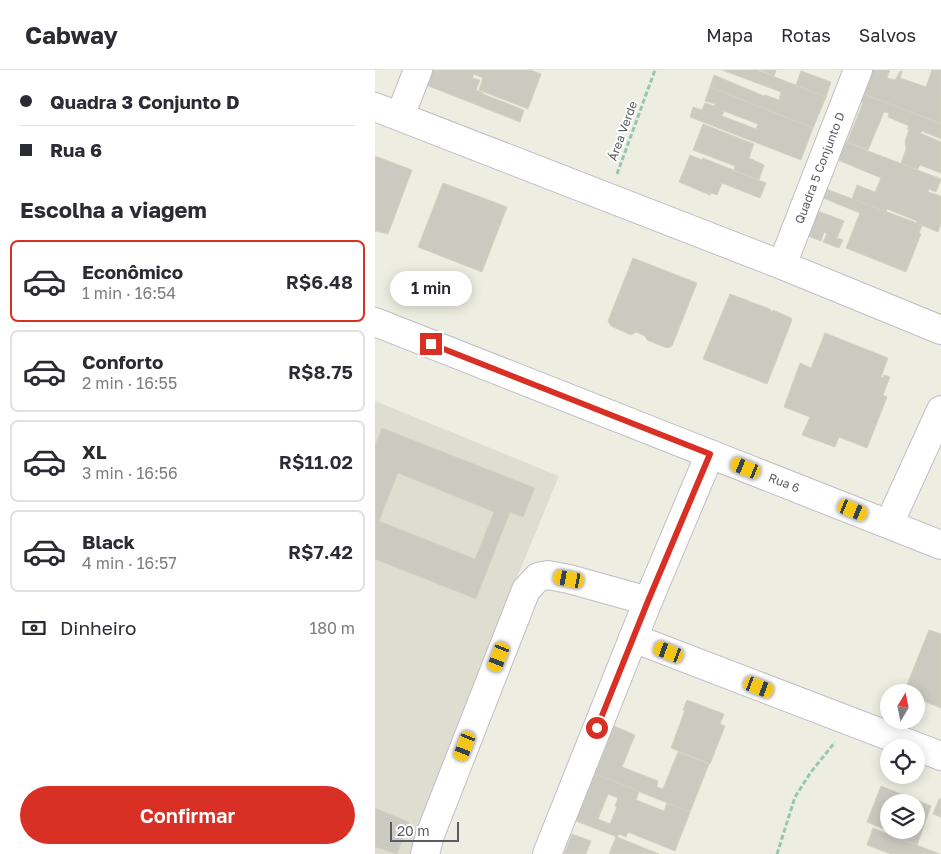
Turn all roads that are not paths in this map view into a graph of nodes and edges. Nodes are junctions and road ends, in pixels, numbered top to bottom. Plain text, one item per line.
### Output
1 (418, 70) edge
2 (858, 70) edge
3 (375, 107) edge
4 (400, 116) junction
5 (782, 265) junction
6 (375, 322) edge
7 (941, 330) edge
8 (941, 410) edge
9 (710, 454) junction
10 (889, 524) junction
11 (941, 545) edge
12 (648, 601) junction
13 (633, 638) junction
14 (941, 756) edge
15 (425, 854) edge
16 (547, 854) edge

1 - 4 street
2 - 5 street, Quadra 5 Conjunto D
3 - 4 street
4 - 5 street
5 - 7 street
6 - 9 street, Rua 6
8 - 10 street
9 - 10 street, Rua 6
9 - 12 street
10 - 11 street, Rua 6
12 - 13 street
12 - 15 street
13 - 14 street
13 - 16 street

